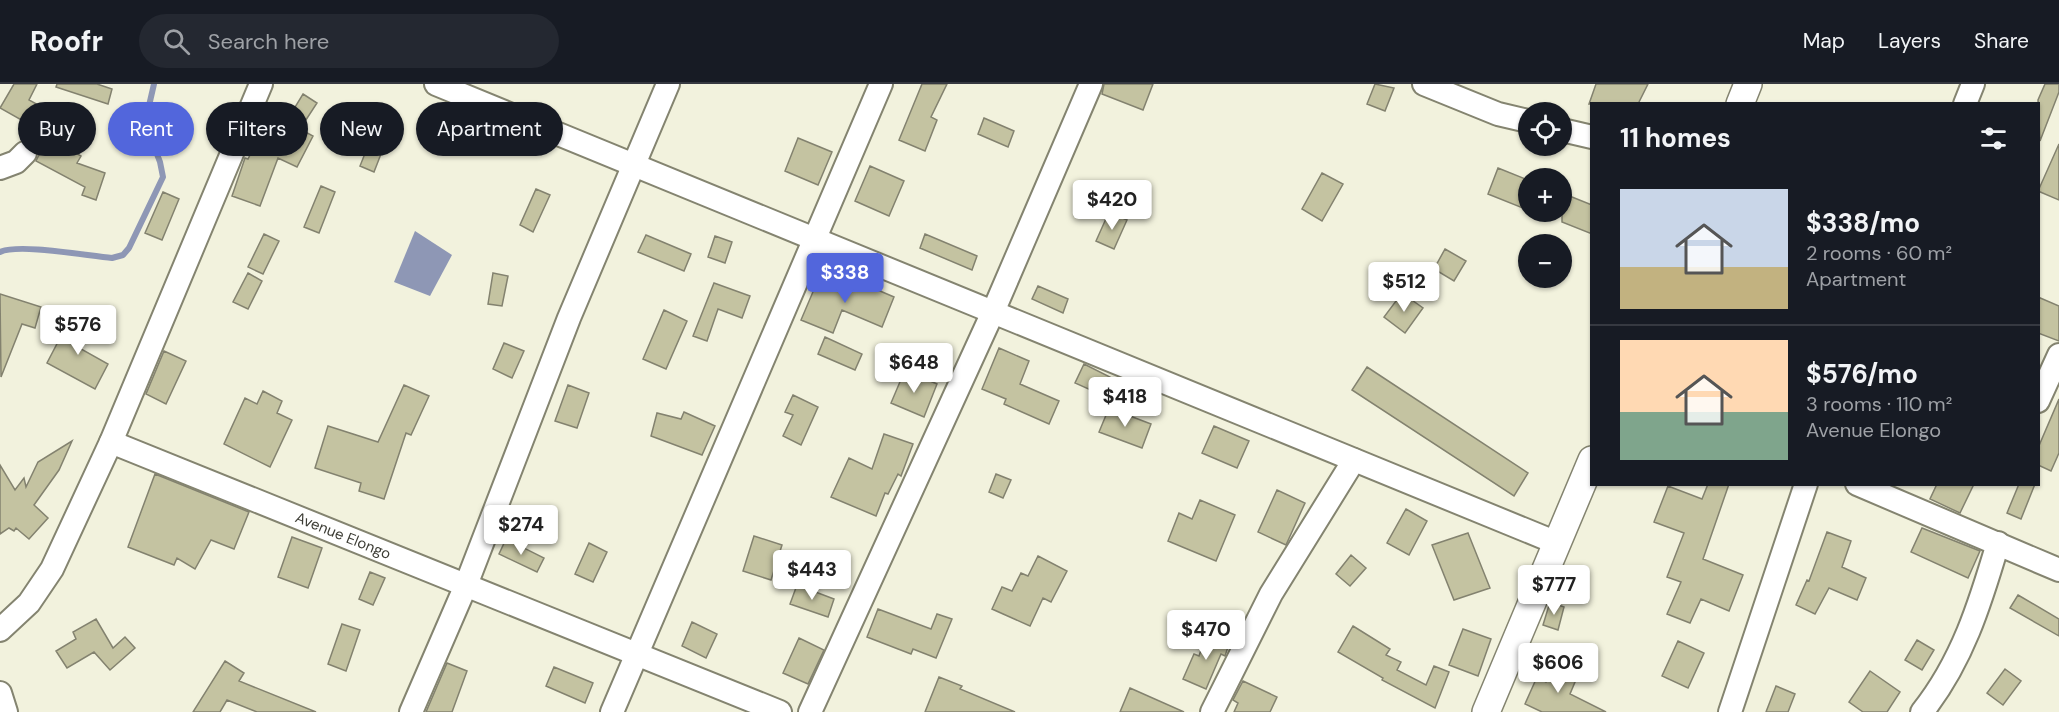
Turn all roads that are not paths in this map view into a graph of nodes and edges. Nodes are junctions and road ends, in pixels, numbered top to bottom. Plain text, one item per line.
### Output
1 (261, 84) edge
2 (436, 84) edge
3 (668, 84) edge
4 (881, 84) edge
5 (1091, 84) edge
6 (1424, 84) edge
7 (1748, 84) edge
8 (1973, 84) edge
9 (1741, 102) edge
10 (1966, 102) edge
11 (1518, 119) edge
12 (1572, 132) edge
13 (1590, 137) edge
14 (22, 156) edge
15 (635, 166) junction
16 (0, 168) edge
17 (814, 239) junction
18 (993, 312) junction
19 (2059, 355) edge
20 (2040, 397) edge
21 (111, 442) junction
22 (1354, 460) junction
23 (1590, 465) edge
24 (1805, 486) edge
25 (1862, 486) edge
26 (1557, 543) junction
27 (1998, 543) junction
28 (2059, 570) edge
29 (466, 585) junction
30 (0, 630) edge
31 (638, 654) junction
32 (0, 693) edge
33 (6, 712) edge
34 (411, 712) edge
35 (612, 712) edge
36 (780, 712) edge
37 (810, 712) edge
38 (1212, 712) edge
39 (1486, 712) edge
40 (1730, 712) edge
41 (1922, 712) edge

1 - 21 street
2 - 15 street
3 - 15 street
4 - 17 street
5 - 18 street
6 - 11 street
7 - 9 street
8 - 10 street
12 - 13 street
14 - 16 street
15 - 17 street
15 - 29 street
17 - 18 street
17 - 31 street
18 - 22 street
18 - 37 street
19 - 20 street
21 - 29 street, Avenue Elongo
21 - 30 street
22 - 26 street
22 - 38 street
23 - 26 street
24 - 40 street
25 - 27 street
26 - 39 street
27 - 28 street
27 - 41 street
29 - 31 street, Avenue Elongo
29 - 34 street
31 - 35 street
31 - 36 street, Avenue Elongo
32 - 33 street

